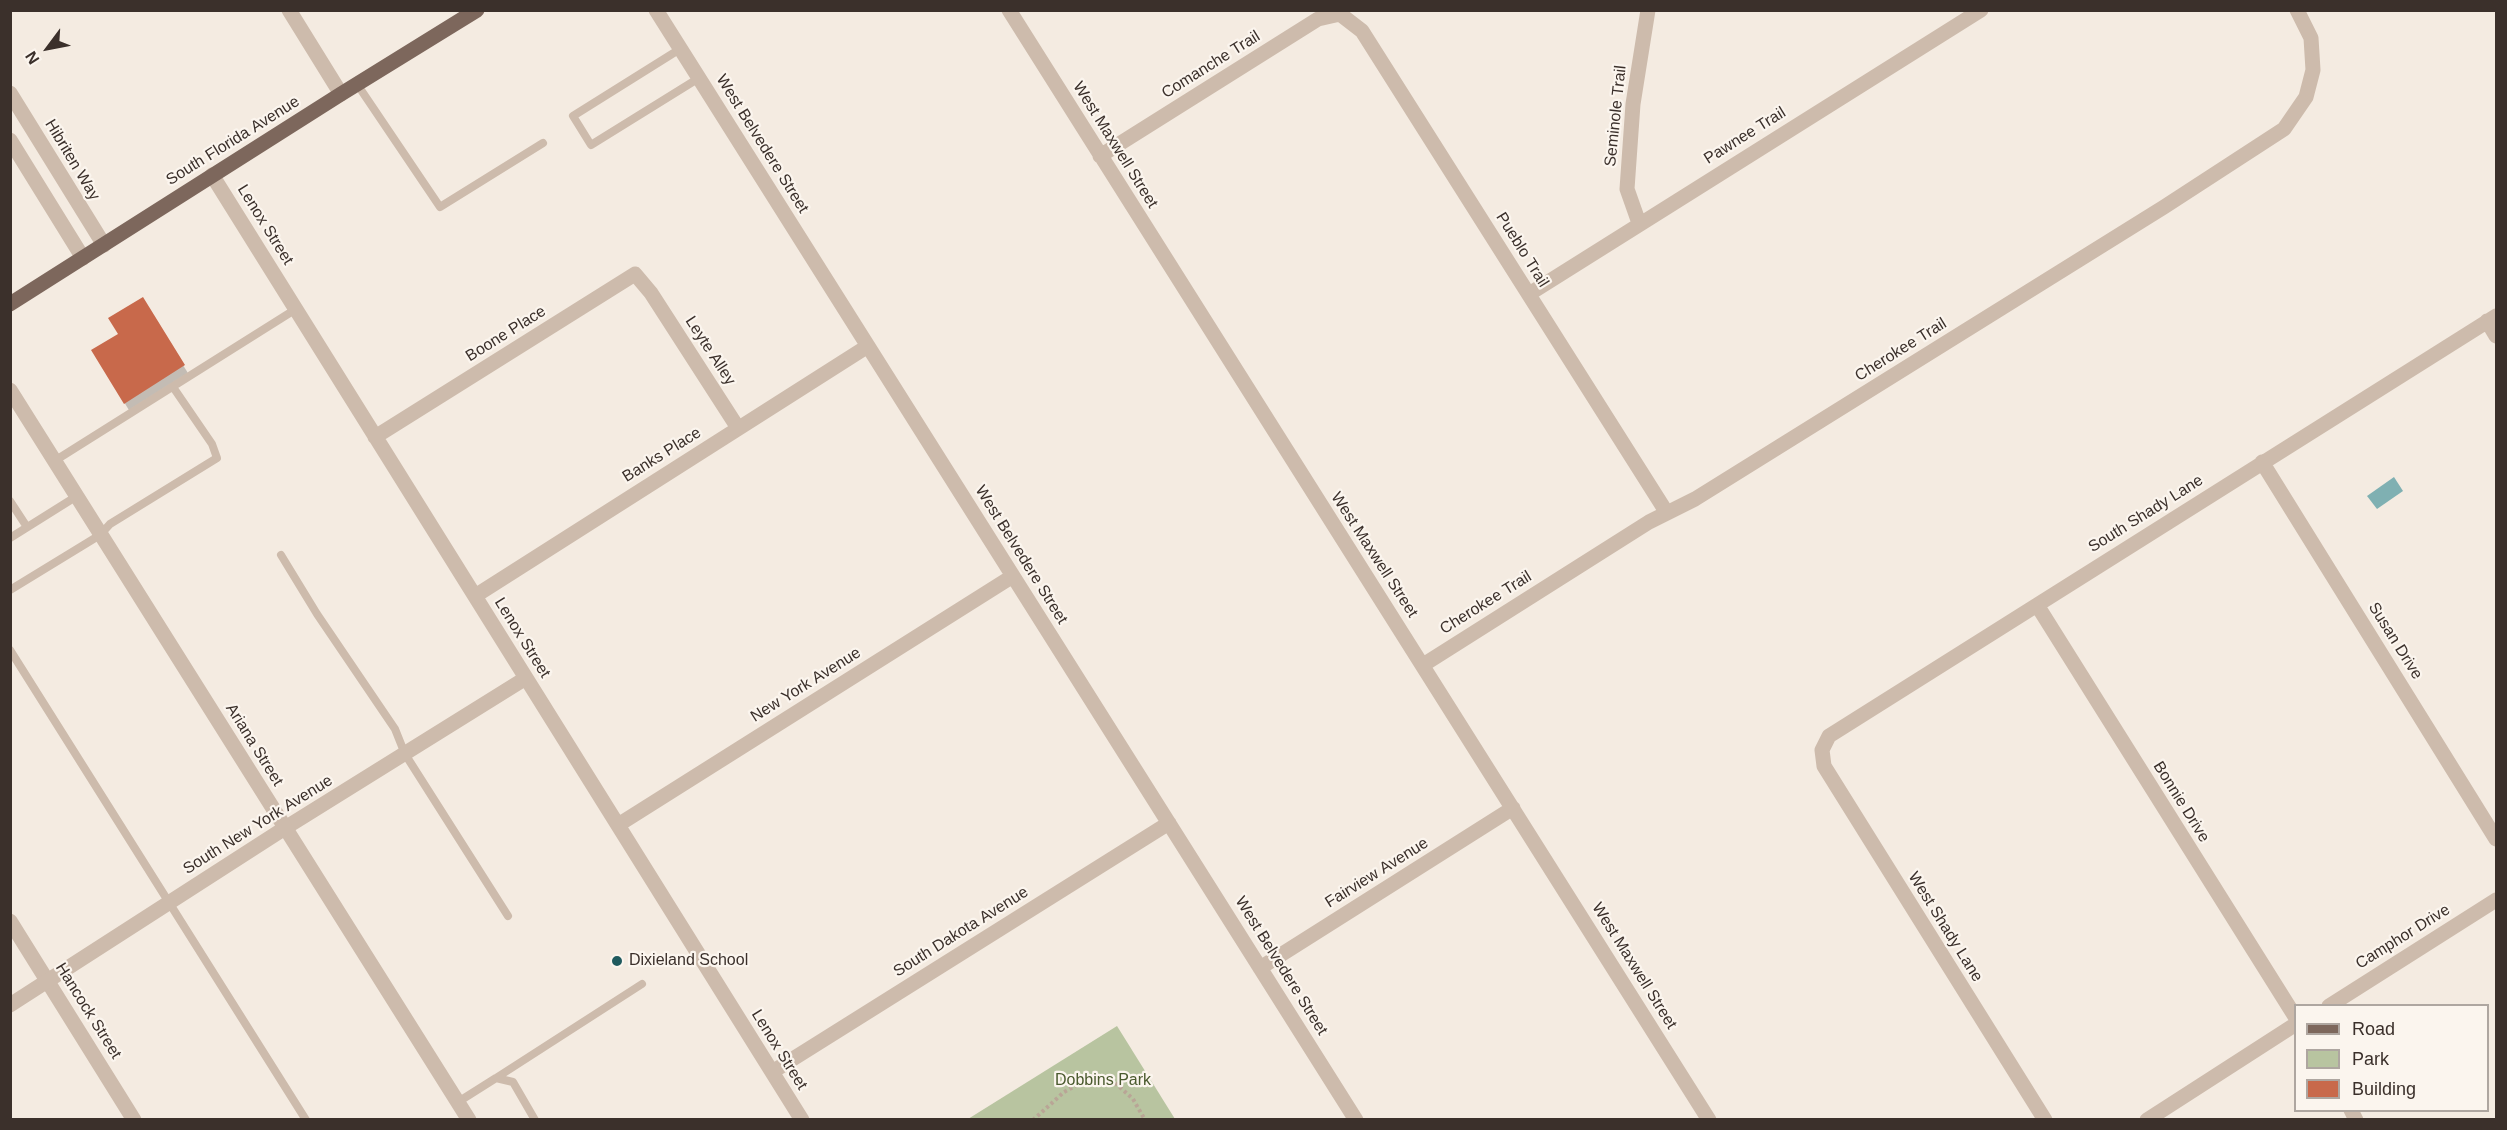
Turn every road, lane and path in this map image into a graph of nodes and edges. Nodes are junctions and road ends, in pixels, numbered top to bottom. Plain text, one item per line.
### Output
1 (289, 10) edge
2 (477, 10) edge
3 (656, 10) edge
4 (1009, 10) edge
5 (1648, 10) edge
6 (1981, 10) edge
7 (2297, 10) edge
8 (1340, 12) edge
9 (681, 49) junction
10 (699, 78) junction
11 (357, 84) junction
12 (10, 93) edge
13 (341, 94) junction
14 (10, 140) edge
15 (543, 143) dead end
16 (1101, 156) junction
17 (212, 175) junction
18 (1639, 223) junction
19 (104, 244) junction
20 (83, 258) junction
21 (651, 293) joint
22 (1528, 294) junction
23 (10, 304) edge
24 (296, 309) junction
25 (2492, 319) edge
26 (2496, 336) edge
27 (868, 346) junction
28 (173, 387) junction
29 (10, 390) edge
30 (738, 428) junction
31 (375, 436) junction
32 (56, 460) junction
33 (2262, 462) junction
34 (77, 496) junction
35 (10, 501) edge
36 (1667, 513) junction
37 (27, 527) junction
38 (100, 534) junction
39 (10, 538) edge
40 (281, 555) dead end
41 (1013, 576) junction
42 (10, 591) edge
43 (475, 596) junction
44 (2037, 605) junction
45 (10, 650) edge
46 (1423, 664) junction
47 (526, 678) junction
48 (1822, 750) joint
49 (405, 754) junction
50 (1513, 808) junction
51 (1169, 823) junction
52 (618, 825) junction
53 (285, 828) junction
54 (2496, 839) edge
55 (2496, 900) edge
56 (170, 903) junction
57 (508, 916) dead end
58 (10, 921) edge
59 (1260, 968) junction
60 (48, 981) junction
61 (642, 984) dead end
62 (2331, 1004) edge
63 (10, 1005) edge
64 (2294, 1016) edge
65 (2294, 1025) edge
66 (772, 1072) junction
67 (496, 1078) junction
68 (458, 1102) junction
69 (134, 1119) edge
70 (306, 1119) edge
71 (469, 1119) edge
72 (535, 1119) edge
73 (802, 1119) edge
74 (1033, 1119) edge
75 (1145, 1119) edge
76 (1356, 1119) edge
77 (1709, 1119) edge
78 (2045, 1119) edge
79 (2147, 1119) edge

1 - 13 street
2 - 11 main road, South Florida Avenue
3 - 9 street, West Belvedere Street
4 - 16 street, West Maxwell Street
5 - 18 street, Seminole Trail
6 - 18 street, Pawnee Trail
7 - 36 street, Cherokee Trail
8 - 16 street, Comanche Trail
8 - 22 street, Pueblo Trail
9 - 10 street, West Belvedere Street
9 - 10 lane
10 - 27 street, West Belvedere Street
11 - 13 main road, South Florida Avenue
11 - 15 lane
12 - 19 street, Hibriten Way
13 - 17 main road, South Florida Avenue
14 - 20 street
16 - 46 street, West Maxwell Street
17 - 19 main road, South Florida Avenue
17 - 24 street, Lenox Street
18 - 22 street, Pawnee Trail
19 - 20 main road, South Florida Avenue
20 - 23 main road, South Florida Avenue
21 - 30 street, Leyte Alley
21 - 31 street, Boone Place
22 - 36 street, Pueblo Trail
24 - 28 lane
24 - 31 street, Lenox Street
25 - 26 street
25 - 33 street, South Shady Lane
27 - 30 street, Banks Place
27 - 41 street, West Belvedere Street
28 - 32 lane
28 - 38 lane
29 - 32 street, Ariana Street
30 - 43 street, Banks Place
31 - 43 street, Lenox Street
32 - 34 street, Ariana Street
33 - 44 street, South Shady Lane
33 - 54 street, Susan Drive
34 - 37 lane
34 - 38 street, Ariana Street
35 - 37 lane
36 - 46 street, Cherokee Trail
37 - 39 lane
38 - 42 lane
38 - 53 street, Ariana Street
40 - 49 lane
41 - 51 street, West Belvedere Street
41 - 52 street, New York Avenue
43 - 47 street, Lenox Street
44 - 48 street, South Shady Lane
44 - 64 street, Bonnie Drive
45 - 56 lane
46 - 50 street, West Maxwell Street
47 - 49 street, South New York Avenue
47 - 52 street, Lenox Street
48 - 78 street, West Shady Lane
49 - 53 street, South New York Avenue
49 - 57 lane
50 - 59 street, Fairview Avenue
50 - 77 street, West Maxwell Street
51 - 59 street, West Belvedere Street
51 - 66 street, South Dakota Avenue
52 - 66 street, Lenox Street
53 - 56 street, South New York Avenue
53 - 68 street, Ariana Street
55 - 62 street, Camphor Drive
56 - 60 street, South New York Avenue
56 - 70 lane
58 - 60 street, Hancock Street
59 - 76 street, West Belvedere Street
60 - 63 street, South New York Avenue
60 - 69 street, Hancock Street
61 - 67 lane
65 - 79 street
66 - 73 street, Lenox Street
67 - 68 lane
67 - 72 lane
68 - 71 street, Ariana Street
74 - 75 path

